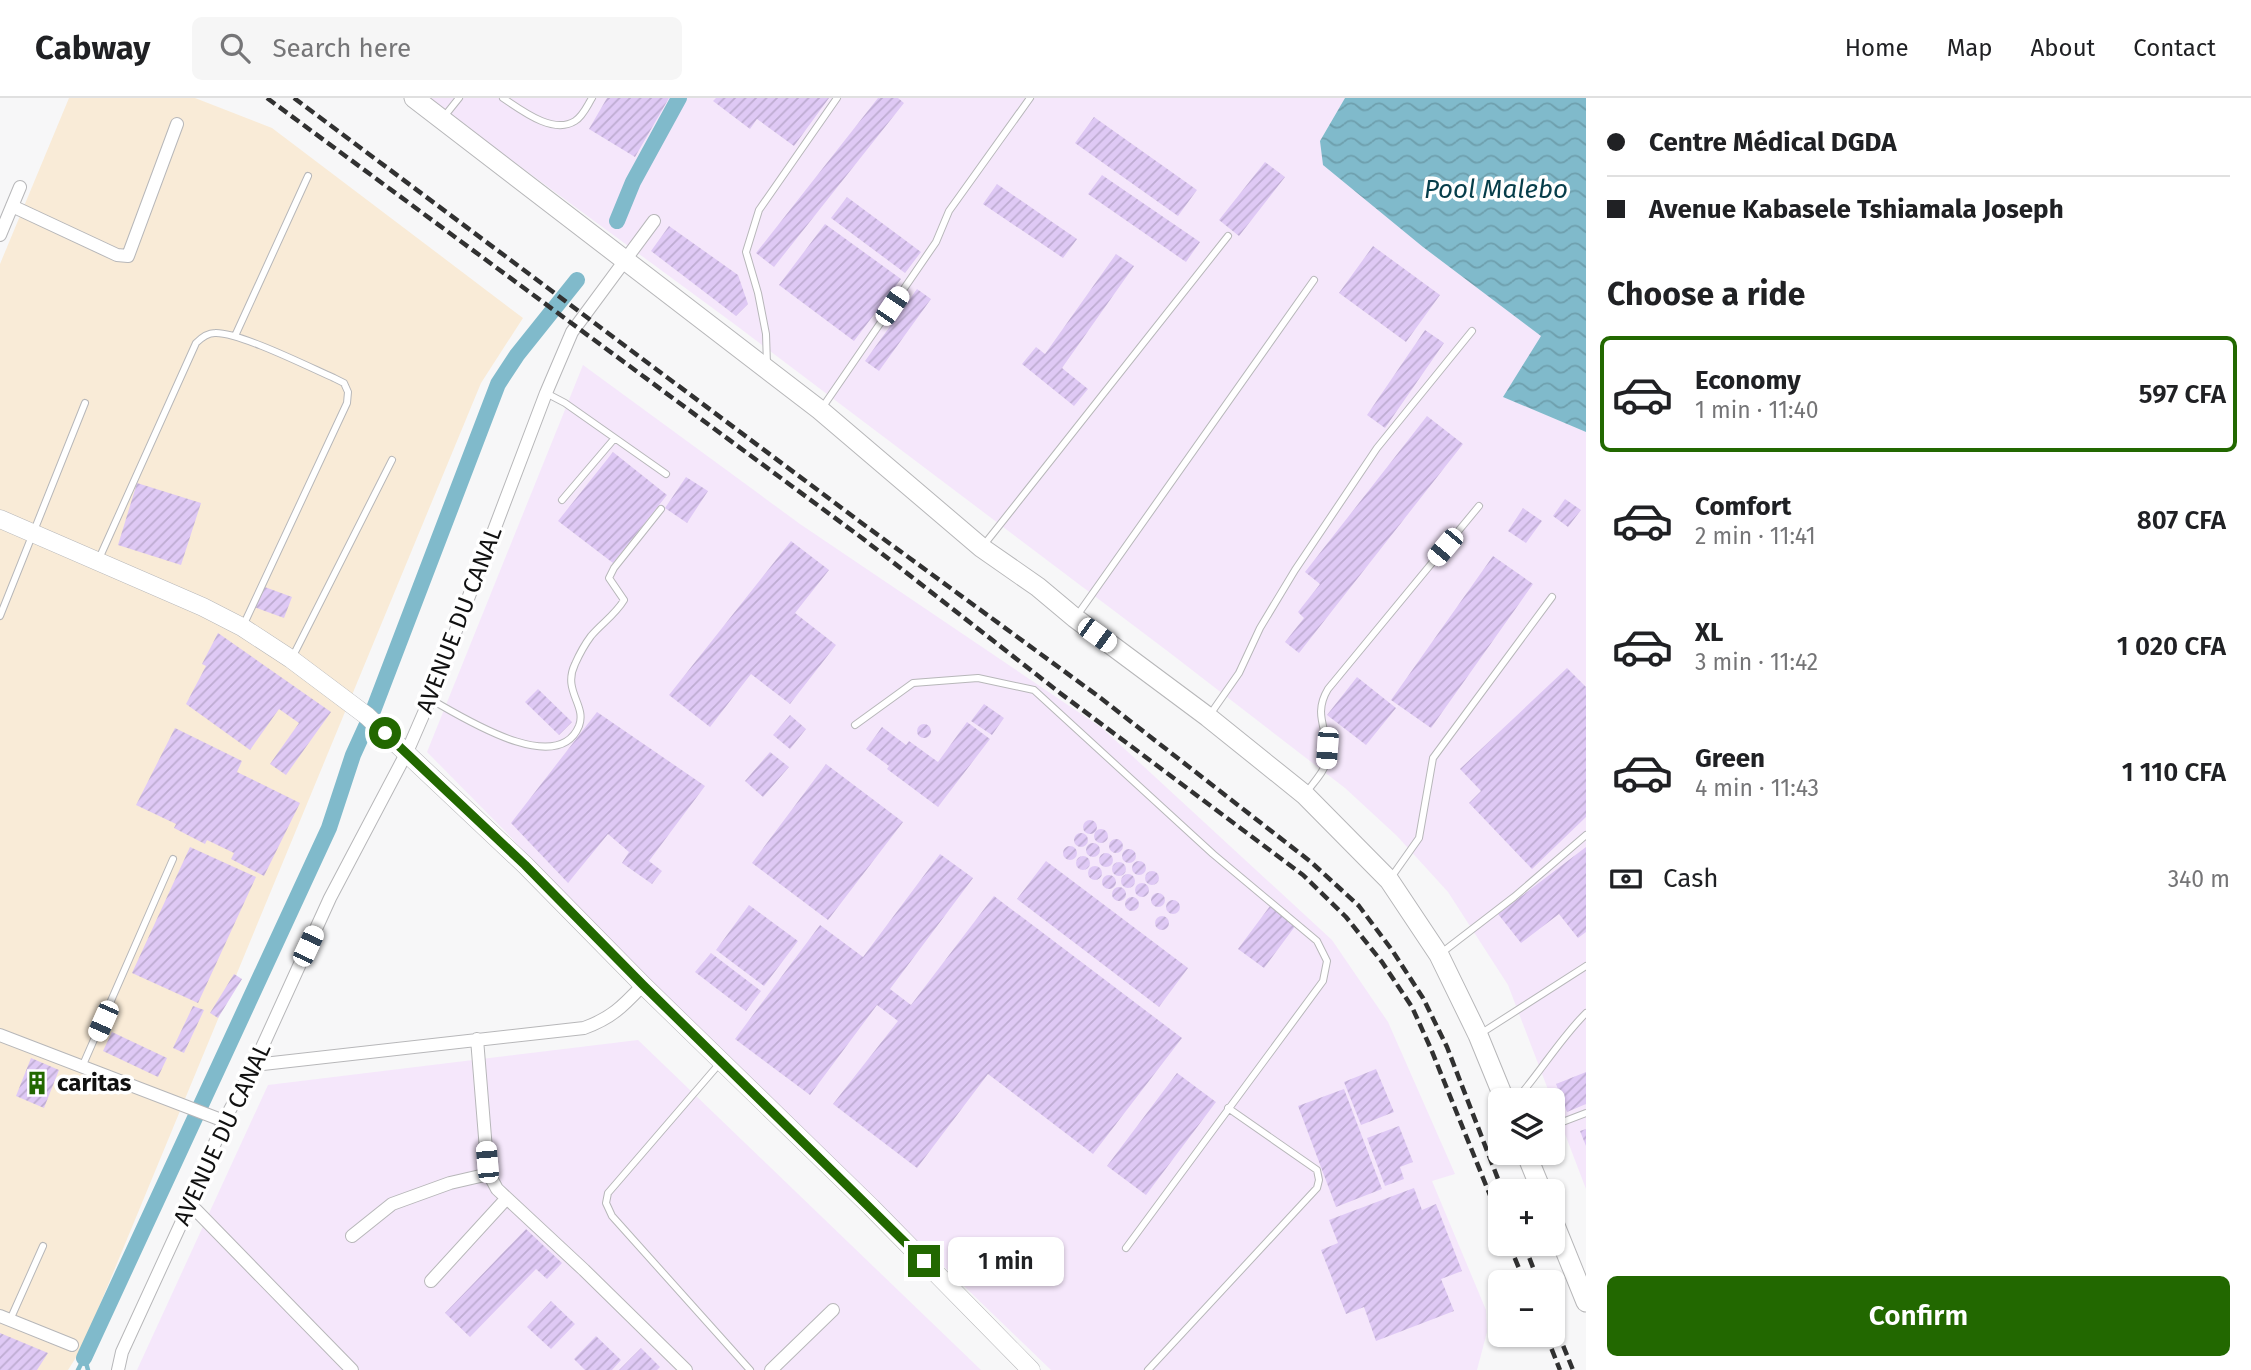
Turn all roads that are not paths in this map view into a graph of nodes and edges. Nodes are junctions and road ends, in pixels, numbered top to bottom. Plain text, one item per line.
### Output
1 (415, 98) edge
2 (459, 98) edge
3 (503, 98) edge
4 (592, 98) edge
5 (837, 98) edge
6 (1030, 98) edge
7 (442, 120) junction
8 (177, 124) dead end
9 (308, 176) dead end
10 (20, 187) dead end
11 (12, 206) junction
12 (654, 221) dead end
13 (0, 235) edge
14 (1228, 236) dead end
15 (621, 258) junction
16 (1314, 280) dead end
17 (1472, 331) dead end
18 (234, 336) junction
19 (767, 369) junction
20 (545, 393) junction
21 (85, 403) dead end
22 (820, 410) junction
23 (614, 439) junction
24 (392, 460) dead end
25 (666, 474) dead end
26 (562, 500) dead end
27 (1479, 506) dead end
28 (661, 509) dead end
29 (0, 519) edge
30 (33, 534) junction
31 (982, 548) junction
32 (98, 563) junction
33 (1552, 597) dead end
34 (0, 616) edge
35 (1074, 618) junction
36 (242, 627) junction
37 (291, 659) junction
38 (430, 699) junction
39 (1208, 718) junction
40 (855, 724) dead end
41 (407, 752) junction
42 (1305, 794) junction
43 (1586, 835) edge
44 (173, 859) dead end
45 (1389, 880) junction
46 (1439, 955) junction
47 (1586, 966) edge
48 (643, 985) junction
49 (1586, 1013) edge
50 (0, 1035) edge
51 (1478, 1035) junction
52 (477, 1039) junction
53 (722, 1062) junction
54 (254, 1065) junction
55 (82, 1067) junction
56 (1500, 1088) edge
57 (1526, 1088) edge
58 (1228, 1108) junction
59 (1586, 1113) edge
60 (219, 1119) junction
61 (1565, 1121) edge
62 (489, 1174) junction
63 (506, 1199) junction
64 (190, 1204) junction
65 (352, 1236) dead end
66 (1565, 1242) edge
67 (43, 1246) dead end
68 (1126, 1248) dead end
69 (1581, 1271) edge
70 (431, 1281) dead end
71 (1586, 1302) edge
72 (833, 1310) dead end
73 (5, 1317) edge
74 (72, 1345) dead end
75 (118, 1370) edge
76 (352, 1370) edge
77 (686, 1370) edge
78 (750, 1370) edge
79 (771, 1370) edge
80 (1031, 1370) edge
81 (1148, 1370) edge

1 - 7 main road
2 - 7 lane
3 - 4 lane
5 - 19 lane
6 - 22 lane
7 - 15 main road
8 - 11 street
9 - 18 lane
10 - 11 street
11 - 13 street
12 - 15 street, AVENUE DU CANAL
14 - 31 lane
15 - 19 main road
15 - 20 street, AVENUE DU CANAL
16 - 35 lane
17 - 39 lane
18 - 32 lane
18 - 36 lane
19 - 22 main road
20 - 23 lane
20 - 38 street, AVENUE DU CANAL
21 - 30 lane
22 - 31 main road
23 - 25 lane
23 - 26 lane
24 - 37 lane
27 - 42 lane
28 - 38 lane
29 - 30 main road
30 - 32 main road
30 - 34 lane
31 - 35 main road
32 - 36 main road
33 - 45 lane
35 - 39 main road
36 - 37 main road
37 - 41 main road
38 - 41 street, AVENUE DU CANAL
39 - 42 main road
40 - 58 lane
41 - 48 main road
41 - 54 street, AVENUE DU CANAL
42 - 45 main road
43 - 46 lane
44 - 55 lane
45 - 46 main road
46 - 51 main road
47 - 51 lane
48 - 52 street
48 - 53 main road
49 - 57 lane
50 - 55 street
51 - 56 main road
52 - 54 street
52 - 62 street
53 - 78 lane
53 - 80 main road
54 - 60 street, AVENUE DU CANAL
55 - 60 street
58 - 68 lane
58 - 81 lane
59 - 61 lane
60 - 64 street, AVENUE DU CANAL
62 - 63 street
62 - 65 street
63 - 70 street
63 - 77 street
64 - 75 street, AVENUE DU CANAL
64 - 76 street
66 - 69 main road
67 - 73 lane
69 - 71 main road
72 - 79 street
73 - 74 street

